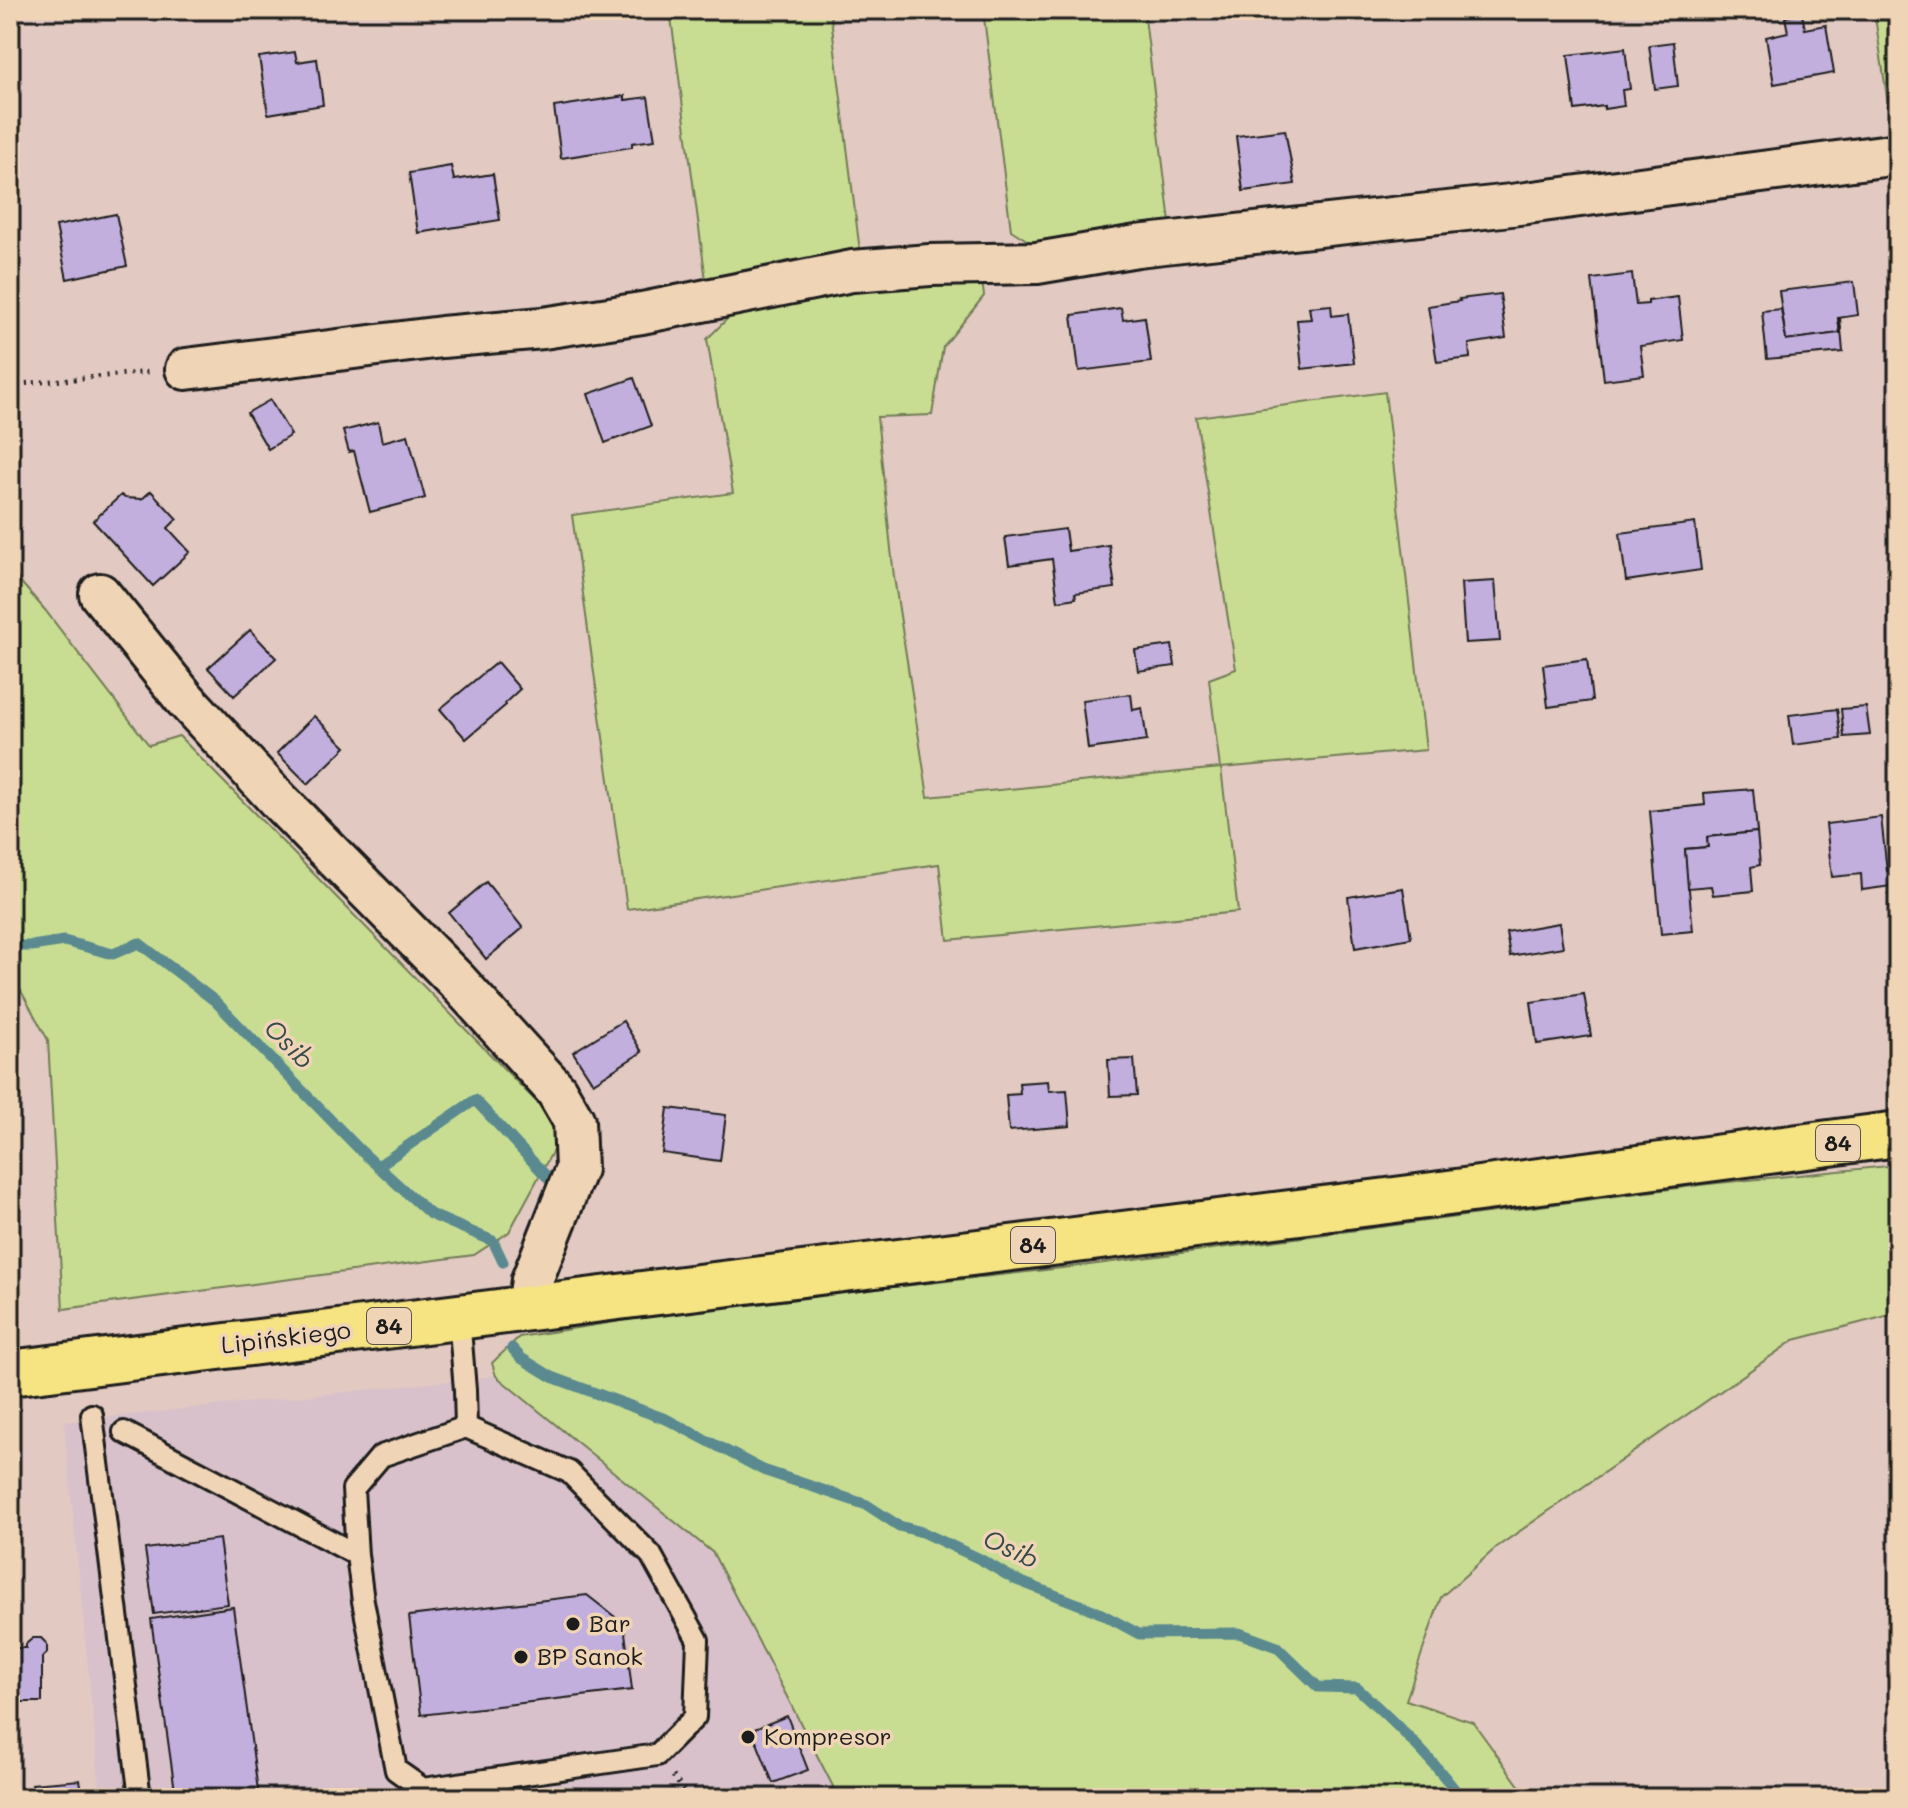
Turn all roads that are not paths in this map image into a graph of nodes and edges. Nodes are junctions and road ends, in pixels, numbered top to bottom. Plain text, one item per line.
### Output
1 (1898, 154) edge
2 (186, 369) road end
3 (100, 594) dead end
4 (1898, 1134) edge
5 (528, 1308) junction
6 (459, 1317) junction
7 (10, 1373) edge
8 (92, 1415) dead end
9 (466, 1427) junction
10 (124, 1432) dead end
11 (357, 1555) junction
12 (140, 1798) edge

1 - 2 street
3 - 5 street
4 - 5 main road, Lipińskiego / 84
5 - 6 main road, Lipińskiego / 84
6 - 7 main road, Lipińskiego / 84
6 - 9 lane
8 - 12 lane
9 - 11 lane
9 - 11 lane
10 - 11 lane

